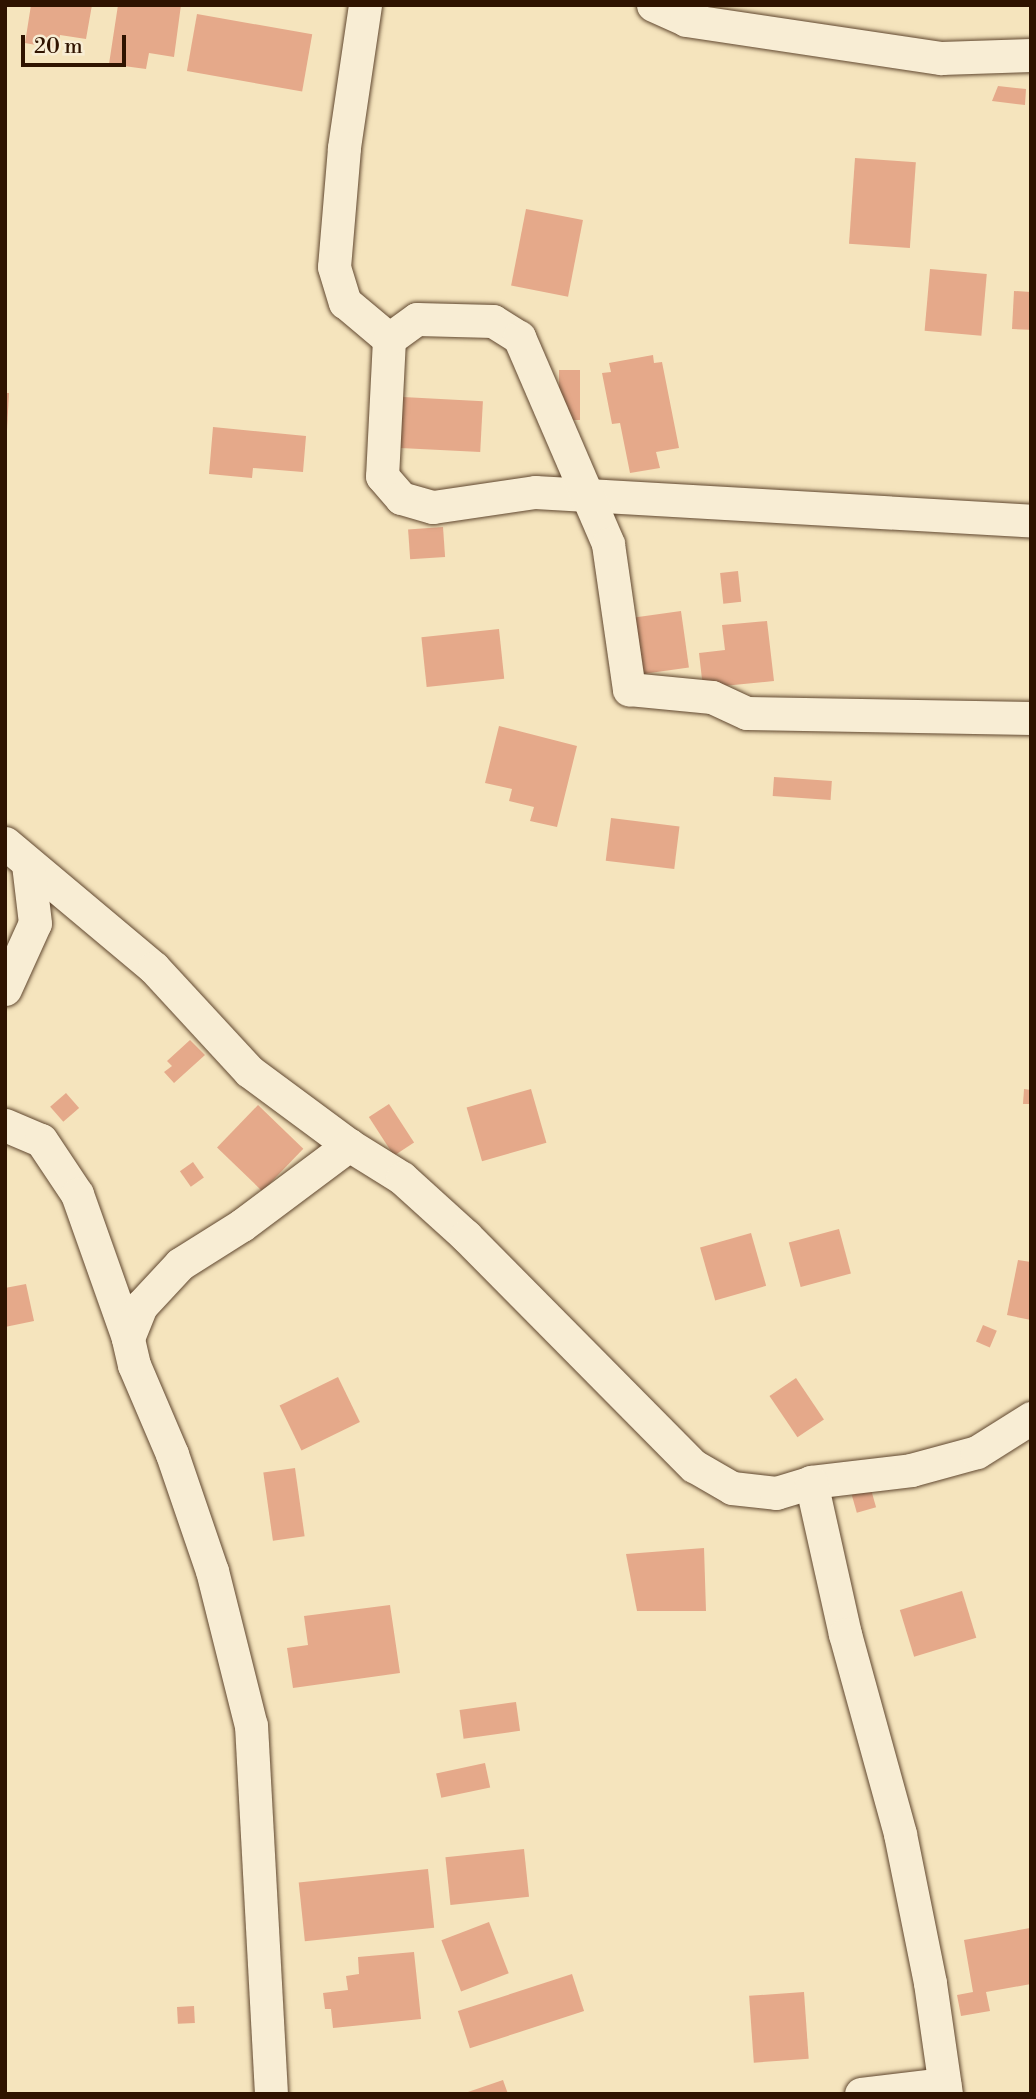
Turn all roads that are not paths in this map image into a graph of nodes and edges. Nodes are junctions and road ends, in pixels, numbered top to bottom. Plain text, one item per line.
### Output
1 (365, 5) edge
2 (653, 5) edge
3 (1031, 55) edge
4 (389, 339) junction
5 (585, 495) junction
6 (1031, 521) edge
7 (1031, 718) edge
8 (17, 854) edge
9 (5, 989) edge
10 (5, 1125) edge
11 (349, 1145) junction
12 (128, 1338) junction
13 (1031, 1418) edge
14 (811, 1482) junction
15 (945, 2089) edge
16 (271, 2094) edge
17 (861, 2094) edge

1 - 4 street
2 - 3 street
4 - 5 street
4 - 5 street
5 - 6 street
5 - 7 street
8 - 9 street
8 - 11 street
10 - 12 street
11 - 12 street
11 - 14 street
12 - 16 street
13 - 14 street
14 - 15 street
15 - 17 street

